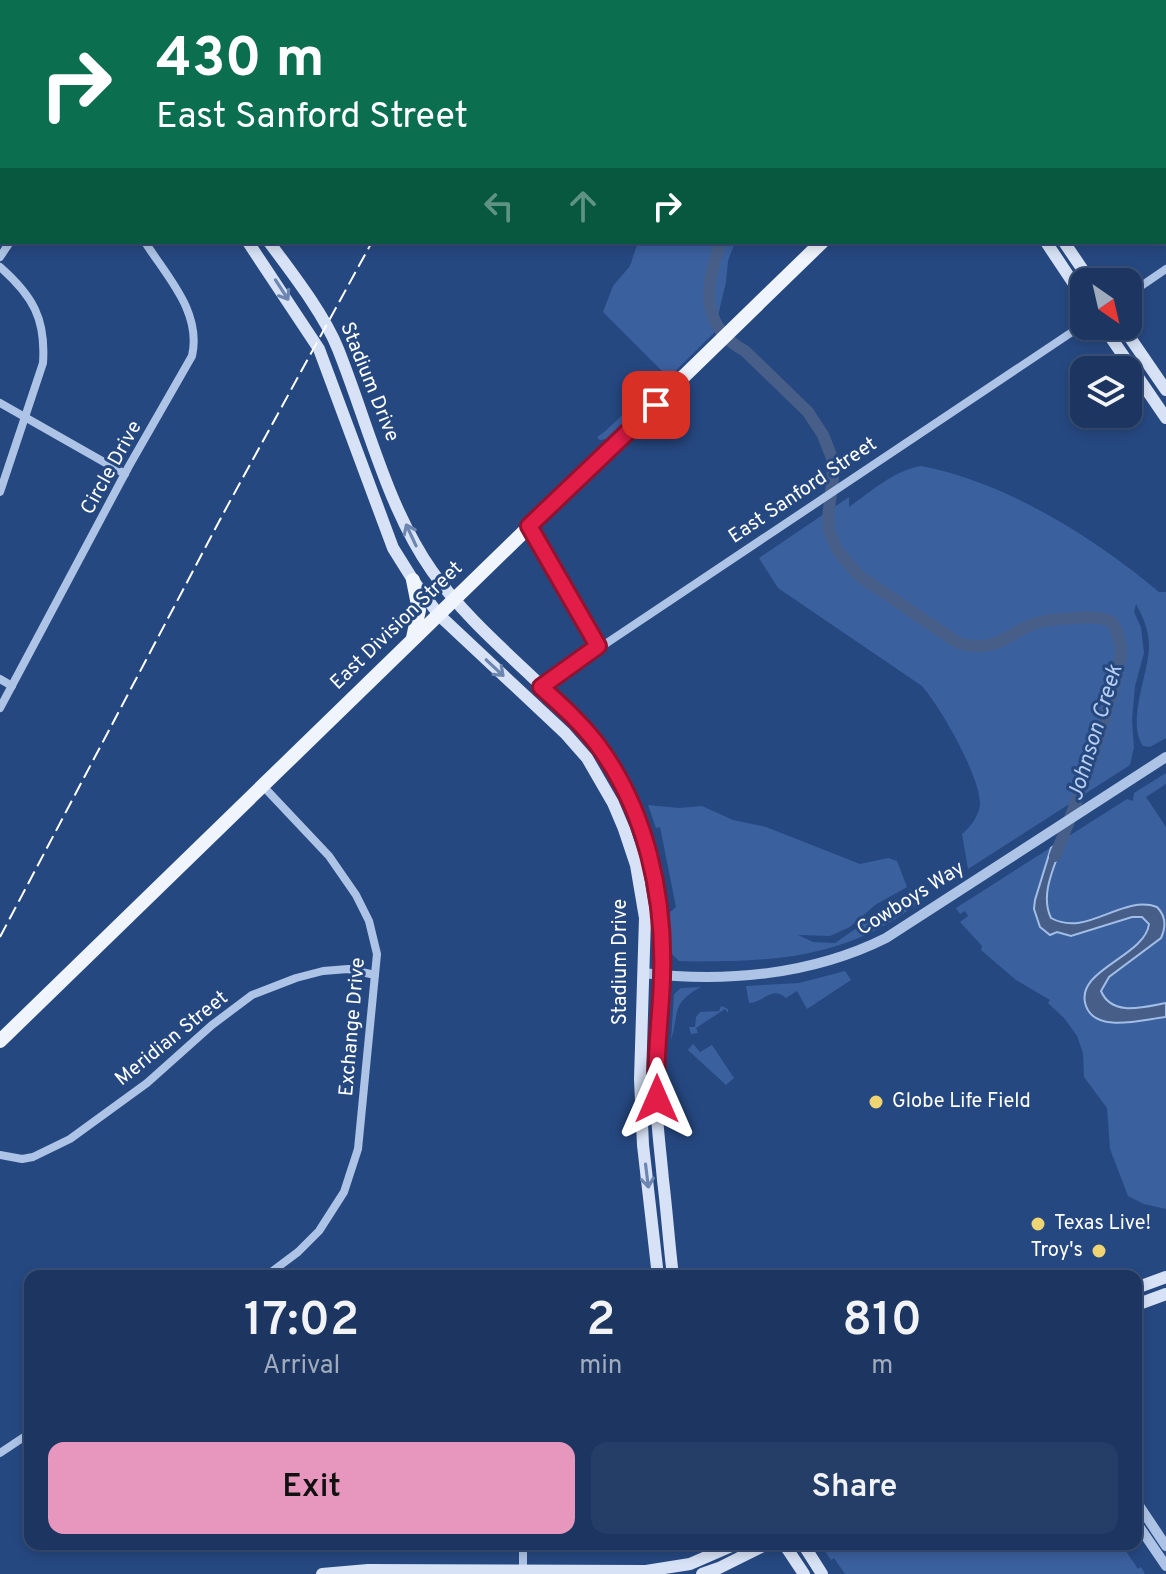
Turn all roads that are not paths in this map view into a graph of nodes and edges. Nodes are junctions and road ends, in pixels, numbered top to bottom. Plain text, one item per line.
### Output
1 (146, 244) edge
2 (249, 244) edge
3 (258, 244) edge
4 (271, 244) edge
5 (820, 244) edge
6 (1047, 244) edge
7 (1065, 244) edge
8 (279, 255) junction
9 (0, 267) edge
10 (1082, 268) edge
11 (1166, 269) edge
12 (1070, 278) edge
13 (1142, 285) edge
14 (1070, 333) edge
15 (1113, 340) edge
16 (1132, 340) edge
17 (1166, 390) edge
18 (0, 403) edge
19 (343, 414) junction
20 (26, 417) junction
21 (1166, 418) edge
22 (384, 470) junction
23 (125, 474) junction
24 (0, 492) edge
25 (529, 526) junction
26 (413, 580) junction
27 (454, 599) junction
28 (439, 615) junction
29 (412, 640) junction
30 (598, 646) junction
31 (0, 679) edge
32 (12, 686) junction
33 (541, 687) junction
34 (0, 708) edge
35 (1162, 760) edge
36 (262, 784) junction
37 (627, 797) junction
38 (613, 803) junction
39 (643, 973) junction
40 (375, 975) junction
41 (662, 975) junction
42 (0, 1041) edge
43 (0, 1155) edge
44 (661, 1240) junction
45 (274, 1270) edge
46 (658, 1270) edge
47 (671, 1270) edge
48 (1166, 1277) edge
49 (1142, 1286) edge
50 (1166, 1294) edge
51 (1142, 1303) edge
52 (24, 1437) edge
53 (0, 1453) edge
54 (1142, 1510) edge
55 (1142, 1531) edge
56 (1166, 1546) edge
57 (523, 1550) edge
58 (722, 1550) edge
59 (755, 1550) edge
60 (788, 1550) edge
61 (807, 1550) edge
62 (1166, 1566) edge
63 (523, 1572) edge
64 (646, 1572) edge
65 (322, 1574) edge
66 (702, 1574) edge
67 (804, 1574) edge
68 (822, 1574) edge

1 - 23 street, Circle Drive
2 -> 19 main road, Stadium Drive
3 - 8 main road
4 - 8 main road, Stadium Drive
5 - 25 main road, East Division Street
6 - 12 main road
7 - 10 main road
8 - 22 main road, Stadium Drive
9 - 20 street
11 - 13 street
14 - 30 street, East Sanford Street
15 - 21 main road
16 - 17 main road
18 - 20 street
19 - 22 main road
19 - 26 main road, Stadium Drive
20 - 23 street
20 - 24 street
27 -> 22 main road, Stadium Drive
23 - 32 street, Circle Drive
25 - 27 main road, East Division Street
25 - 30 street
26 - 28 main road, Stadium Drive
26 - 29 main road
27 - 28 main road, East Division Street
27 - 33 main road, Stadium Drive
28 - 29 main road, East Division Street
28 -> 38 main road, Stadium Drive
29 - 36 main road, East Division Street
30 - 33 street, East Sanford Street
31 - 32 street
32 - 34 street, Circle Drive
33 - 37 main road, Stadium Drive
35 - 41 street, Cowboys Way
36 - 40 street, Exchange Drive
36 - 42 main road, East Division Street
37 - 38 main road
37 - 41 main road, Stadium Drive
38 - 39 main road, Stadium Drive
39 - 41 street, Cowboys Way
39 -> 44 main road, Stadium Drive
40 - 43 street, Meridian Street
40 - 45 street, Exchange Drive
41 - 44 main road, Stadium Drive
44 - 46 main road, Stadium Drive
44 - 47 main road, Stadium Drive
48 - 49 main road
50 - 51 main road
52 - 53 street
54 - 56 street
55 - 62 street
57 - 63 street
58 - 64 main road
59 - 66 main road
60 - 67 main road
61 - 68 main road
63 - 64 main road
63 - 65 main road

